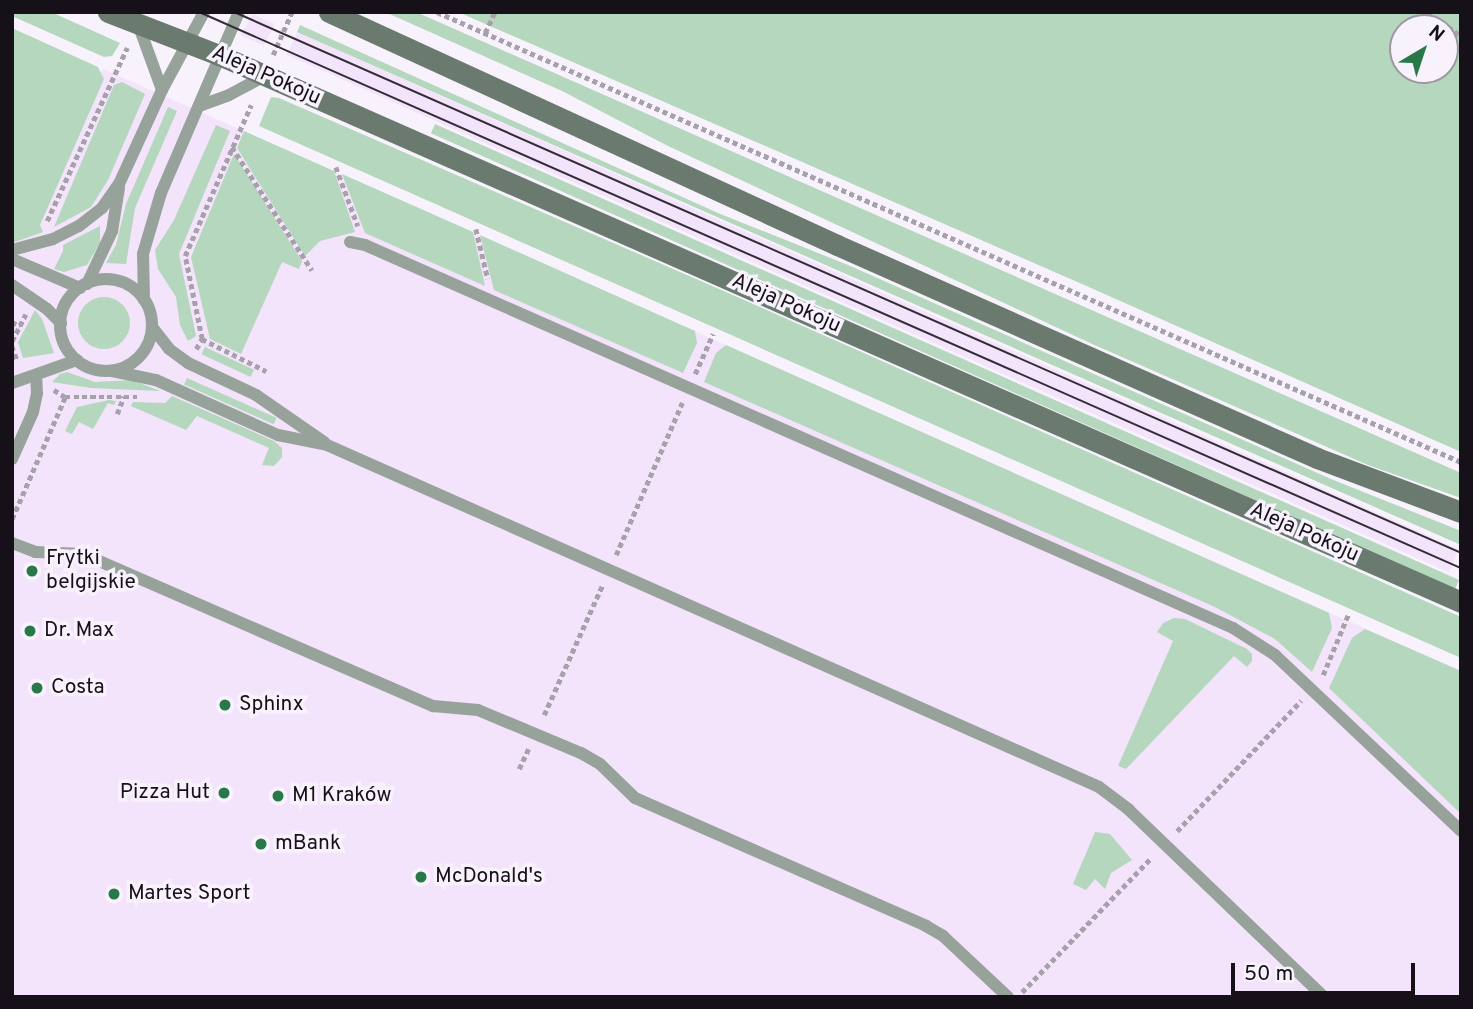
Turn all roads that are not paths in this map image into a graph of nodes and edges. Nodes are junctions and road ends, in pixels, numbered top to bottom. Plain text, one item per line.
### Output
1 (108, 12) edge
2 (204, 12) edge
3 (239, 12) edge
4 (329, 12) edge
5 (138, 24) junction
6 (190, 43) junction
7 (219, 55) junction
8 (263, 78) junction
9 (163, 90) junction
10 (199, 106) junction
11 (119, 184) junction
12 (350, 242) dead end
13 (12, 250) edge
14 (12, 258) edge
15 (12, 285) edge
16 (84, 286) junction
17 (144, 300) junction
18 (61, 323) junction
19 (152, 327) junction
20 (76, 360) junction
21 (113, 371) junction
22 (36, 376) junction
23 (12, 383) edge
24 (327, 444) junction
25 (12, 459) edge
26 (1461, 512) edge
27 (12, 543) edge
28 (1461, 602) edge
29 (1461, 831) edge
30 (1015, 995) edge
31 (1324, 997) edge

1 - 5 main road, Aleja Pokoju
2 - 6 lane
3 - 7 lane
4 - 26 main road
5 - 6 main road, Aleja Pokoju
5 - 9 lane
6 - 7 main road, Aleja Pokoju
6 - 9 lane
7 - 8 main road, Aleja Pokoju
7 - 10 lane
8 - 10 lane
8 - 28 main road, Aleja Pokoju
9 - 11 lane
10 - 17 lane
11 - 13 lane
11 - 16 lane
12 - 29 lane
14 - 16 lane
15 - 18 lane
16 - 17 lane
16 - 18 lane
17 - 19 lane
18 - 20 lane
19 - 21 lane
19 - 24 lane
20 - 21 lane
20 - 22 lane
21 - 24 lane
22 - 23 lane
22 - 25 lane
24 - 31 lane
27 - 30 lane

